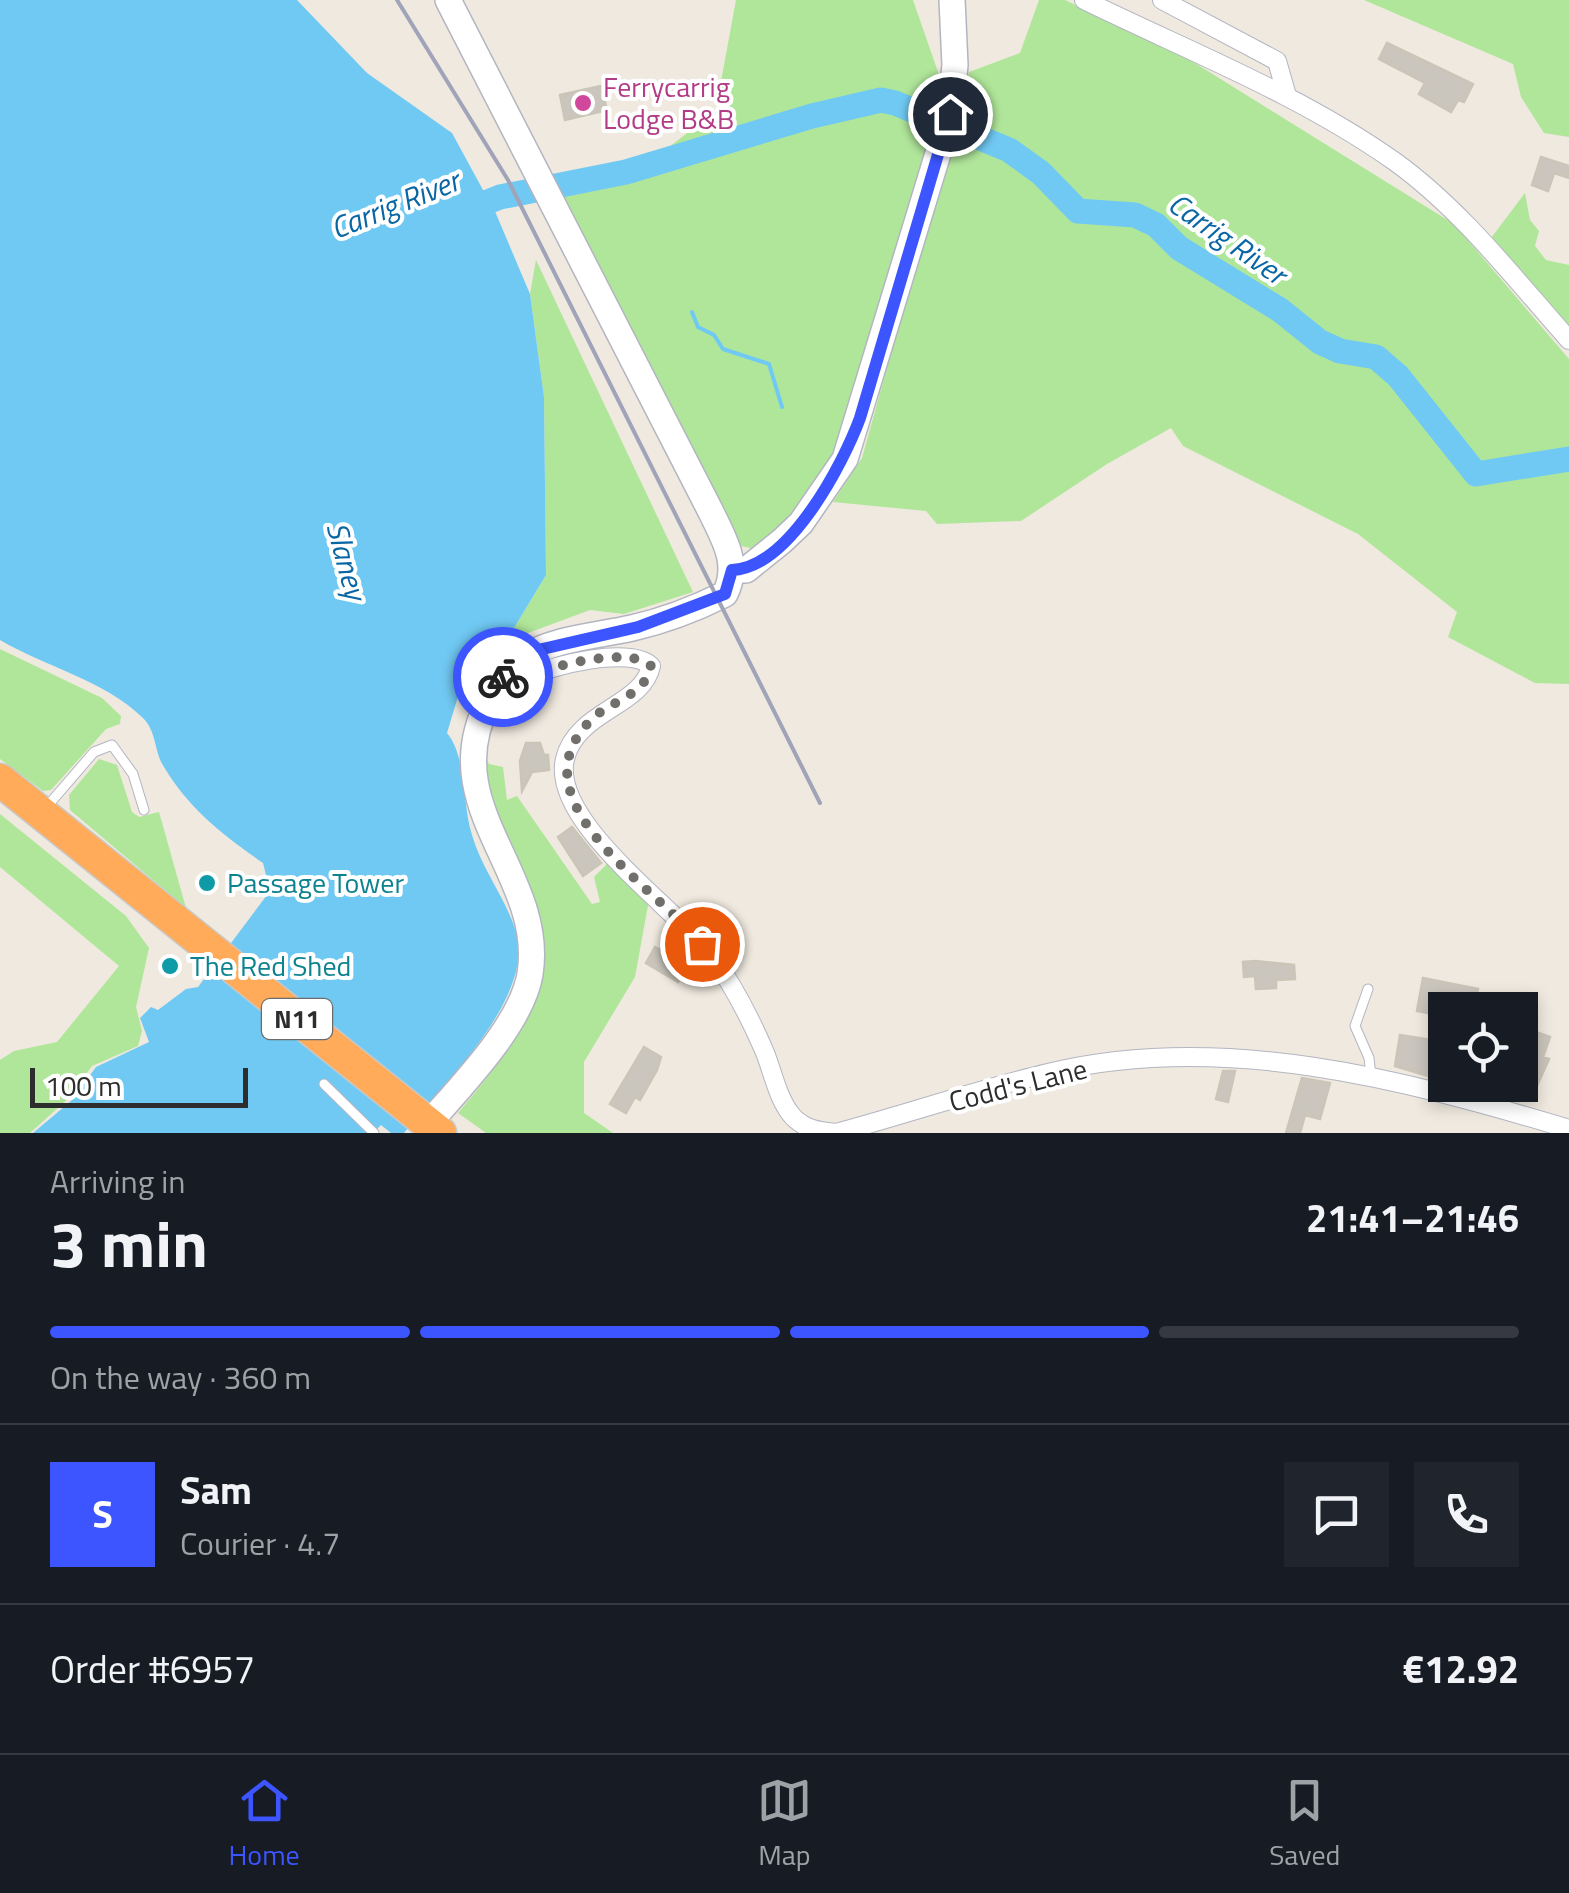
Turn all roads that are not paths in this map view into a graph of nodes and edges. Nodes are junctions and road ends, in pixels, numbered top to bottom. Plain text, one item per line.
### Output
1 (448, 0) edge
2 (952, 0) edge
3 (1084, 0) edge
4 (1162, 0) edge
5 (1287, 96) junction
6 (1569, 340) edge
7 (732, 570) junction
8 (485, 708) junction
9 (0, 780) edge
10 (144, 810) dead end
11 (42, 812) junction
12 (1368, 989) dead end
13 (1371, 1079) junction
14 (324, 1084) dead end
15 (428, 1124) edge
16 (1569, 1128) edge
17 (374, 1133) edge

1 - 7 main road
2 - 7 main road
3 - 5 street
4 - 5 street
5 - 6 street
7 - 8 main road
8 - 13 street, Codd's Lane
8 - 15 main road
9 - 11 highway, N11
10 - 11 lane
11 - 15 highway, N11
12 - 13 lane
13 - 16 street, Codd's Lane
14 - 17 lane

